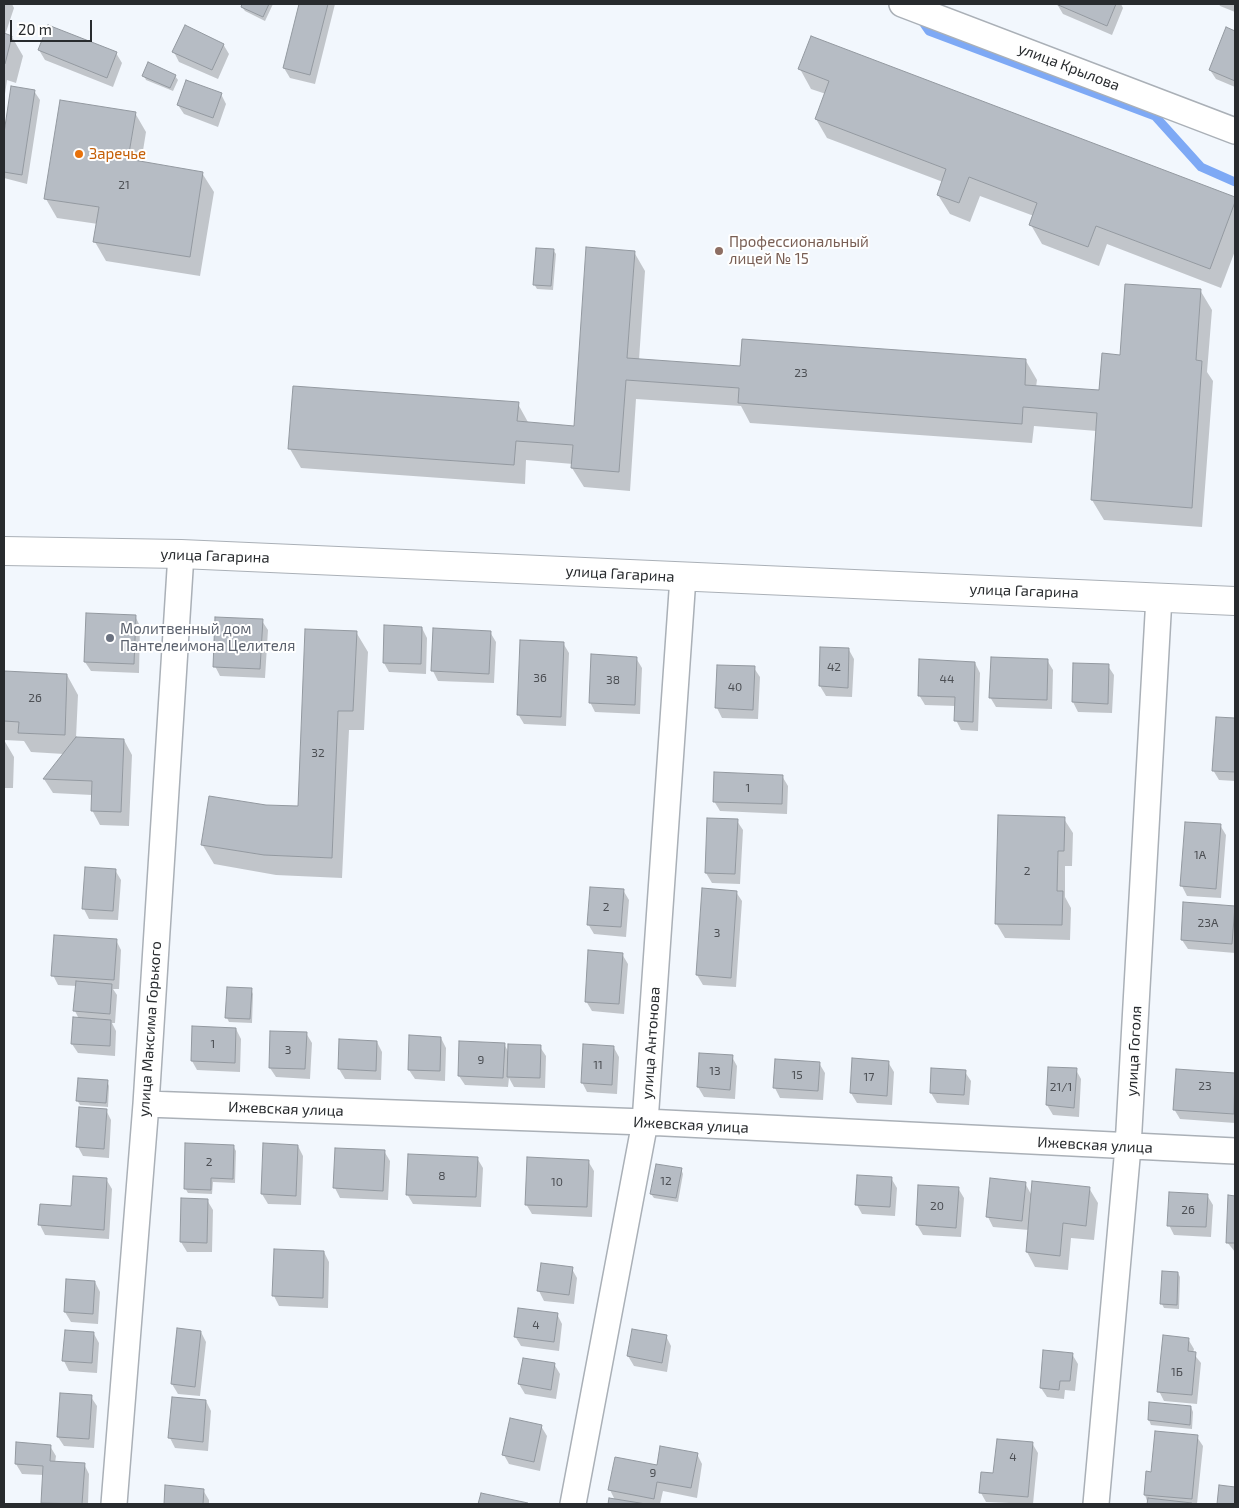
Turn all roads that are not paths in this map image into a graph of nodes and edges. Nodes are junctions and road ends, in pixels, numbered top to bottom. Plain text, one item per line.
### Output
1 (902, 4) edge
2 (1235, 131) edge
3 (4, 552) edge
4 (181, 554) junction
5 (683, 577) junction
6 (1159, 597) junction
7 (1235, 601) edge
8 (146, 1104) junction
9 (645, 1122) junction
10 (1128, 1147) junction
11 (1235, 1152) edge
12 (114, 1504) edge
13 (573, 1504) edge
14 (1096, 1504) edge

1 - 2 street, улица Крылова
3 - 4 main road, улица Гагарина
4 - 5 main road, улица Гагарина
4 - 8 street, улица Максима Горького
5 - 6 main road, улица Гагарина
5 - 9 street, улица Антонова
6 - 7 main road, улица Гагарина
6 - 10 street, улица Гоголя
8 - 9 street, Ижевская улица
8 - 12 street, улица Максима Горького
9 - 10 street, Ижевская улица
9 - 13 street, улица Антонова
10 - 11 street, Ижевская улица
10 - 14 street, улица Гоголя

